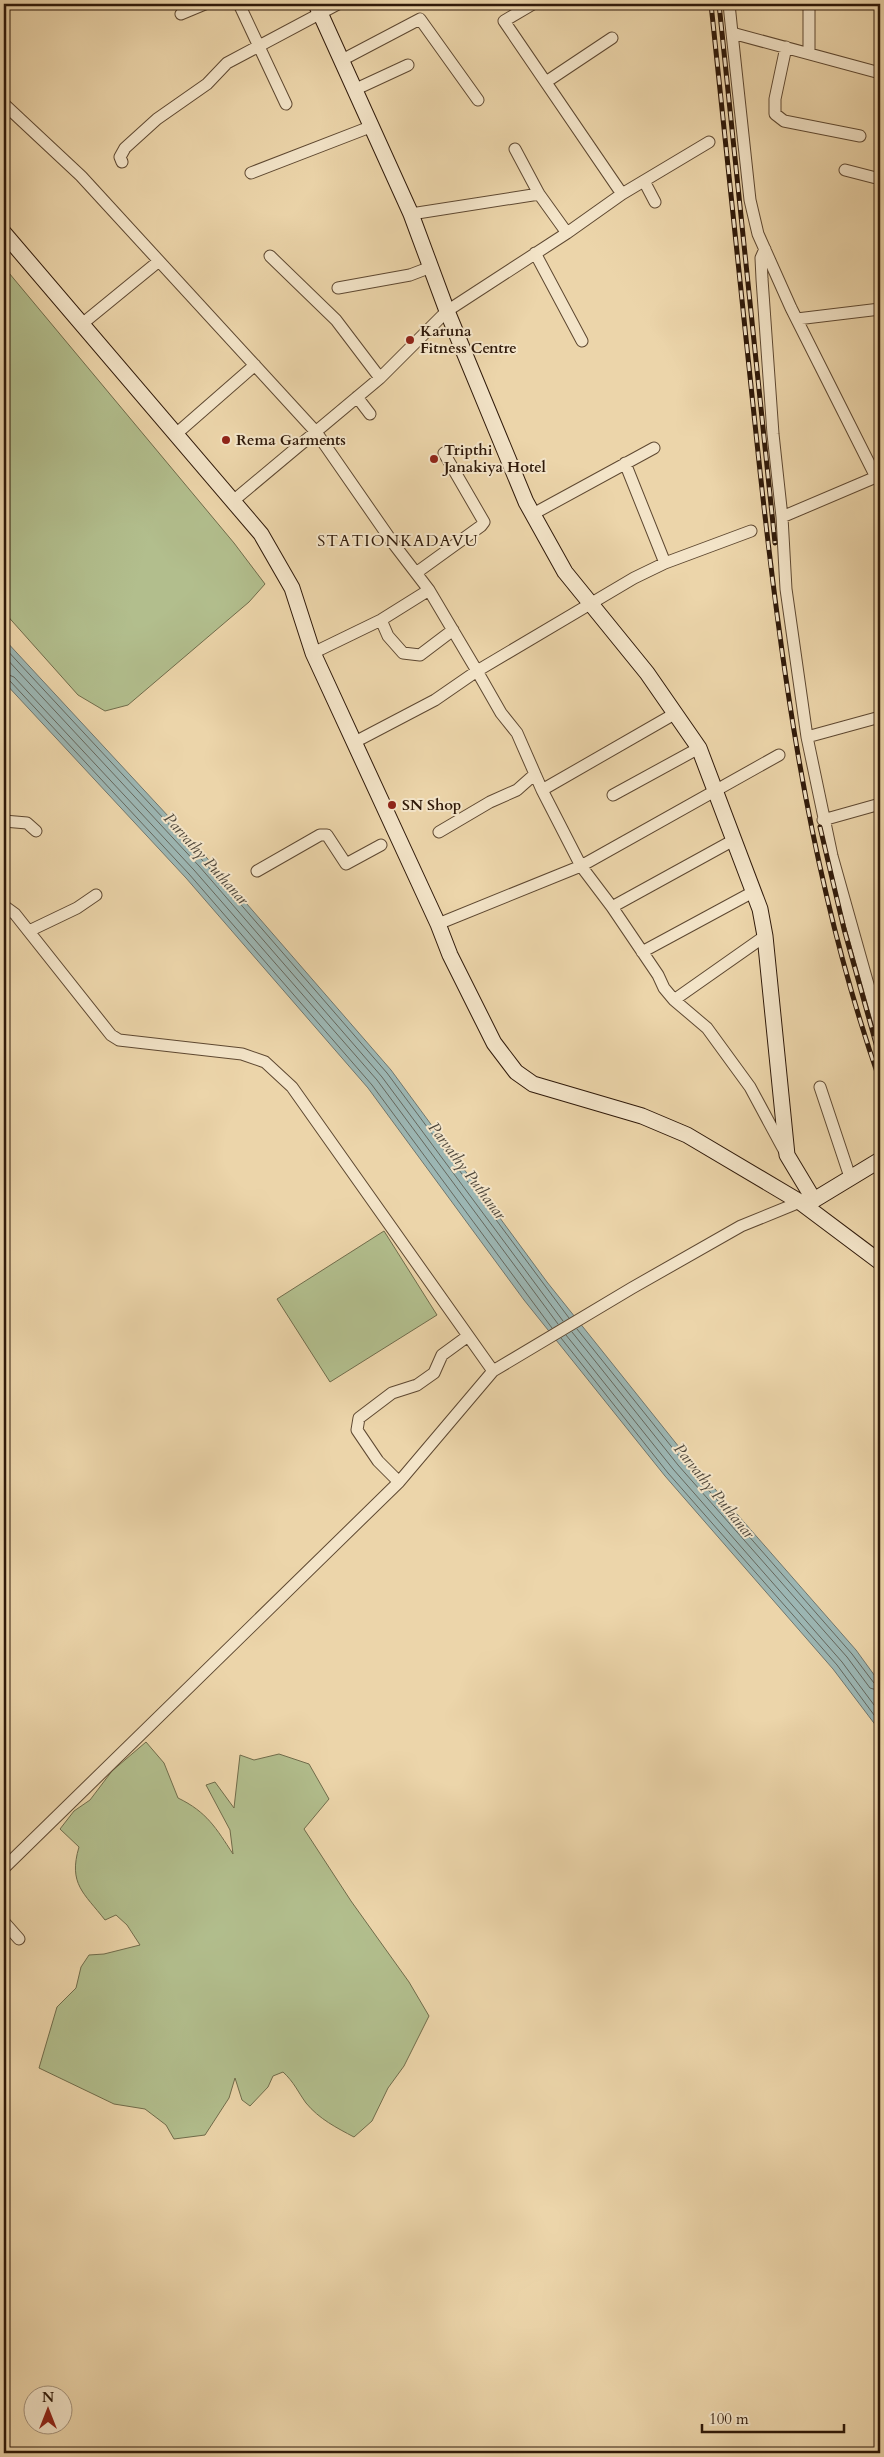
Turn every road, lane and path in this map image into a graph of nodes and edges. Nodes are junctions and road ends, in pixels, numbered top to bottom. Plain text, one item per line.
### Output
1 (205, 4) edge
2 (239, 4) edge
3 (338, 4) edge
4 (533, 4) edge
5 (729, 4) edge
6 (809, 4) edge
7 (318, 9) edge
8 (181, 14) dead end
9 (732, 33) junction
10 (612, 38) dead end
11 (259, 46) junction
12 (786, 47) junction
13 (809, 53) junction
14 (342, 60) junction
15 (408, 65) dead end
16 (880, 73) edge
17 (546, 82) junction
18 (354, 90) junction
19 (478, 100) dead end
20 (4, 104) edge
21 (286, 104) dead end
22 (370, 127) junction
23 (860, 136) dead end
24 (709, 142) dead end
25 (515, 149) dead end
26 (122, 162) dead end
27 (845, 170) dead end
28 (251, 173) dead end
29 (880, 179) edge
30 (644, 181) junction
31 (539, 194) junction
32 (622, 194) junction
33 (655, 202) dead end
34 (411, 214) junction
35 (4, 232) edge
36 (567, 233) junction
37 (764, 249) junction
38 (535, 253) junction
39 (270, 256) dead end
40 (159, 261) junction
41 (431, 267) junction
42 (338, 288) dead end
43 (880, 309) edge
44 (448, 311) junction
45 (797, 319) junction
46 (82, 324) junction
47 (582, 341) dead end
48 (255, 365) junction
49 (380, 378) junction
50 (357, 397) junction
51 (370, 414) dead end
52 (316, 432) junction
53 (176, 434) junction
54 (654, 448) dead end
55 (444, 453) dead end
56 (625, 463) junction
57 (878, 476) edge
58 (233, 501) junction
59 (533, 514) junction
60 (782, 517) junction
61 (751, 531) dead end
62 (665, 563) junction
63 (416, 573) junction
64 (429, 590) junction
65 (590, 602) junction
66 (381, 620) junction
67 (453, 630) junction
68 (313, 652) junction
69 (477, 671) junction
70 (676, 713) junction
71 (880, 716) edge
72 (807, 737) junction
73 (353, 743) junction
74 (699, 748) junction
75 (779, 755) dead end
76 (535, 774) junction
77 (542, 790) junction
78 (714, 790) junction
79 (613, 795) dead end
80 (880, 804) edge
81 (824, 820) junction
82 (4, 821) edge
83 (36, 831) dead end
84 (439, 832) dead end
85 (732, 841) junction
86 (381, 844) dead end
87 (581, 866) junction
88 (257, 871) dead end
89 (753, 892) junction
90 (96, 895) dead end
91 (5, 905) edge
92 (612, 907) junction
93 (438, 924) junction
94 (29, 931) junction
95 (765, 936) junction
96 (642, 952) junction
97 (674, 1000) junction
98 (880, 1027) edge
99 (820, 1087) dead end
100 (787, 1155) junction
101 (880, 1160) edge
102 (850, 1177) junction
103 (807, 1201) junction
104 (880, 1262) edge
105 (468, 1336) junction
106 (493, 1371) junction
107 (399, 1482) junction
108 (4, 1868) edge
109 (4, 1922) edge
110 (19, 1939) dead end

1 - 8 street
2 - 11 street
3 - 7 street
4 - 17 street
5 - 9 street
6 - 13 street
7 - 11 street
7 - 14 main road
9 - 12 street
9 - 37 street
10 - 17 street
11 - 21 street
11 - 26 street
12 - 13 street
12 - 23 street
13 - 16 street
14 - 18 main road
14 - 19 street
15 - 18 street
17 - 32 street
18 - 22 main road
20 - 40 street
22 - 28 street
22 - 34 main road
24 - 30 street
25 - 31 street
27 - 29 street
30 - 32 street
30 - 33 street
31 - 34 street
31 - 36 street
32 - 36 street
34 - 41 main road
35 - 46 main road
36 - 38 street
37 - 45 street
37 - 60 street
38 - 44 street
38 - 47 street
39 - 49 street
40 - 46 street
40 - 48 street
41 - 42 street
41 - 44 main road
43 - 45 street
44 - 49 street
44 - 59 main road
45 - 57 street
46 - 53 main road
48 - 52 street
48 - 53 street
49 - 50 street
50 - 51 street
50 - 52 street
52 - 58 street
52 - 63 street
53 - 58 main road
54 - 56 street
55 - 63 street
56 - 59 street
56 - 62 street
57 - 60 street
58 - 68 main road
59 - 65 main road
60 - 72 street
61 - 62 street
62 - 65 street
63 - 64 street
64 - 66 street
64 - 67 street
65 - 69 street
65 - 70 main road
66 - 67 street
66 - 68 street
67 - 69 street
68 - 73 main road
69 - 73 street
69 - 76 street
70 - 74 main road
70 - 77 street
71 - 72 street
72 - 81 street
73 - 93 main road
74 - 78 main road
74 - 79 street
75 - 78 street
76 - 77 street
76 - 84 street
77 - 87 street
78 - 85 main road
78 - 87 street
80 - 81 street
81 - 98 street
82 - 83 street
85 - 89 main road
85 - 92 street
86 - 88 street
87 - 92 street
87 - 93 street
89 - 95 main road
89 - 96 street
90 - 94 street
91 - 94 street
92 - 96 street
93 - 103 main road
94 - 105 street
95 - 97 street
95 - 100 main road
96 - 97 street
97 - 100 street
99 - 102 street
100 - 103 main road
101 - 102 main road
102 - 103 main road
103 - 104 main road
103 - 106 street
105 - 106 street
105 - 107 street
106 - 107 street
107 - 108 street
109 - 110 street

